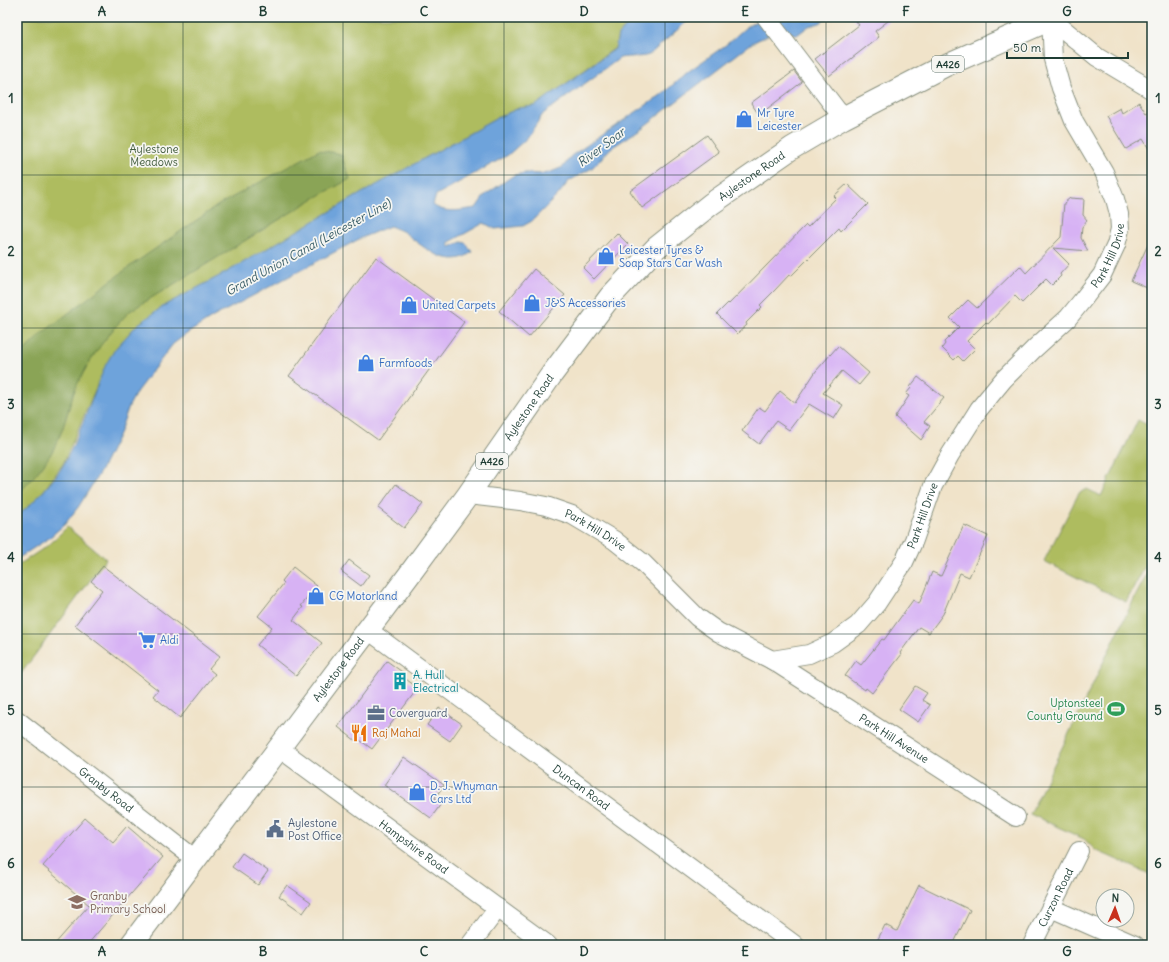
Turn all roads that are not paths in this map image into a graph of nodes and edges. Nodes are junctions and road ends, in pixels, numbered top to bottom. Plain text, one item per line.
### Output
1 (766, 17) edge
2 (1053, 18) edge
3 (1152, 90) edge
4 (843, 118) junction
5 (468, 495) junction
6 (368, 630) junction
7 (772, 660) junction
8 (17, 720) edge
9 (279, 748) junction
10 (1016, 817) dead end
11 (1079, 851) dead end
12 (195, 859) junction
13 (498, 908) junction
14 (1051, 908) junction
15 (131, 945) edge
16 (470, 945) edge
17 (548, 945) edge
18 (795, 945) edge
19 (1032, 945) edge
20 (1135, 945) edge

1 - 4 street
2 - 3 street
2 - 4 main road, Aylestone Road / A426
2 - 7 street, Park Hill Drive
4 - 5 main road, Aylestone Road / A426
5 - 6 main road, Aylestone Road / A426
5 - 7 street, Park Hill Drive
6 - 9 main road, Aylestone Road / A426
6 - 18 street, Duncan Road
7 - 10 street, Park Hill Avenue
8 - 12 street, Granby Road
9 - 12 main road, Aylestone Road / A426
9 - 13 street, Hampshire Road
11 - 14 street, Curzon Road
12 - 15 main road, Aylestone Road / A426
13 - 16 street
13 - 17 street, Hampshire Road
14 - 19 street, Curzon Road
14 - 20 street

